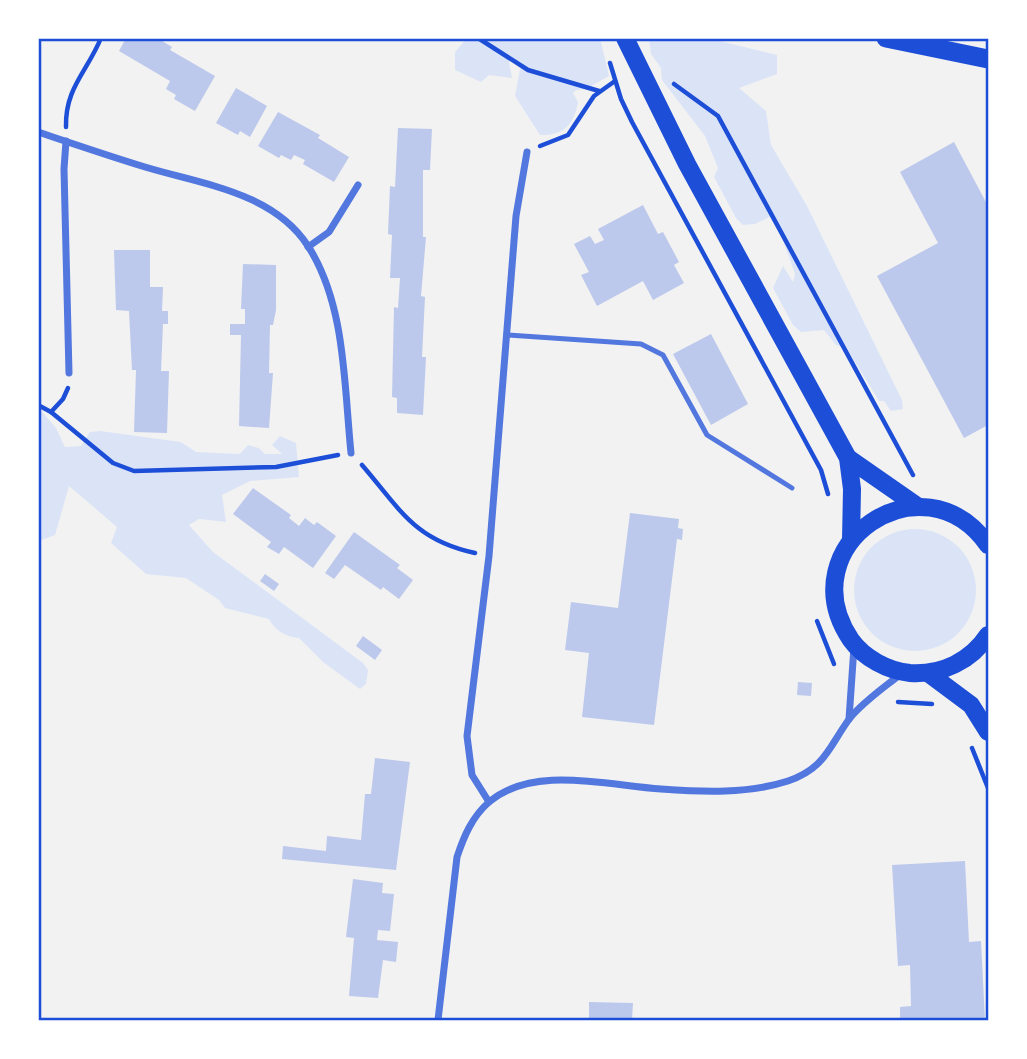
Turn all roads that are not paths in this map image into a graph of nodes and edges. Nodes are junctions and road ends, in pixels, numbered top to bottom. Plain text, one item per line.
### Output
1 (625, 38) edge
2 (886, 38) edge
3 (989, 59) edge
4 (38, 132) edge
5 (66, 141) junction
6 (527, 152) road end
7 (358, 184) dead end
8 (308, 247) junction
9 (507, 335) junction
10 (69, 373) road end
11 (351, 453) road end
12 (848, 458) junction
13 (792, 488) dead end
14 (917, 506) junction
15 (982, 532) edge
16 (851, 540) junction
17 (989, 545) edge
18 (987, 643) edge
19 (855, 644) junction
20 (903, 672) junction
21 (928, 673) junction
22 (849, 720) junction
23 (989, 732) edge
24 (489, 802) junction
25 (438, 1020) edge

1 - 12 main road
2 - 3 highway
4 - 5 street
5 - 8 street
5 - 10 street
6 - 9 street
7 - 8 street
8 - 11 street
9 - 13 lane
9 - 24 street
12 - 14 main road
12 - 16 main road
14 - 15 main road
14 - 16 main road
15 - 17 main road
16 - 19 main road
18 - 21 main road
19 - 20 main road
19 - 22 street
20 - 21 main road
20 - 22 street
21 - 23 main road
22 - 24 street
24 - 25 street

